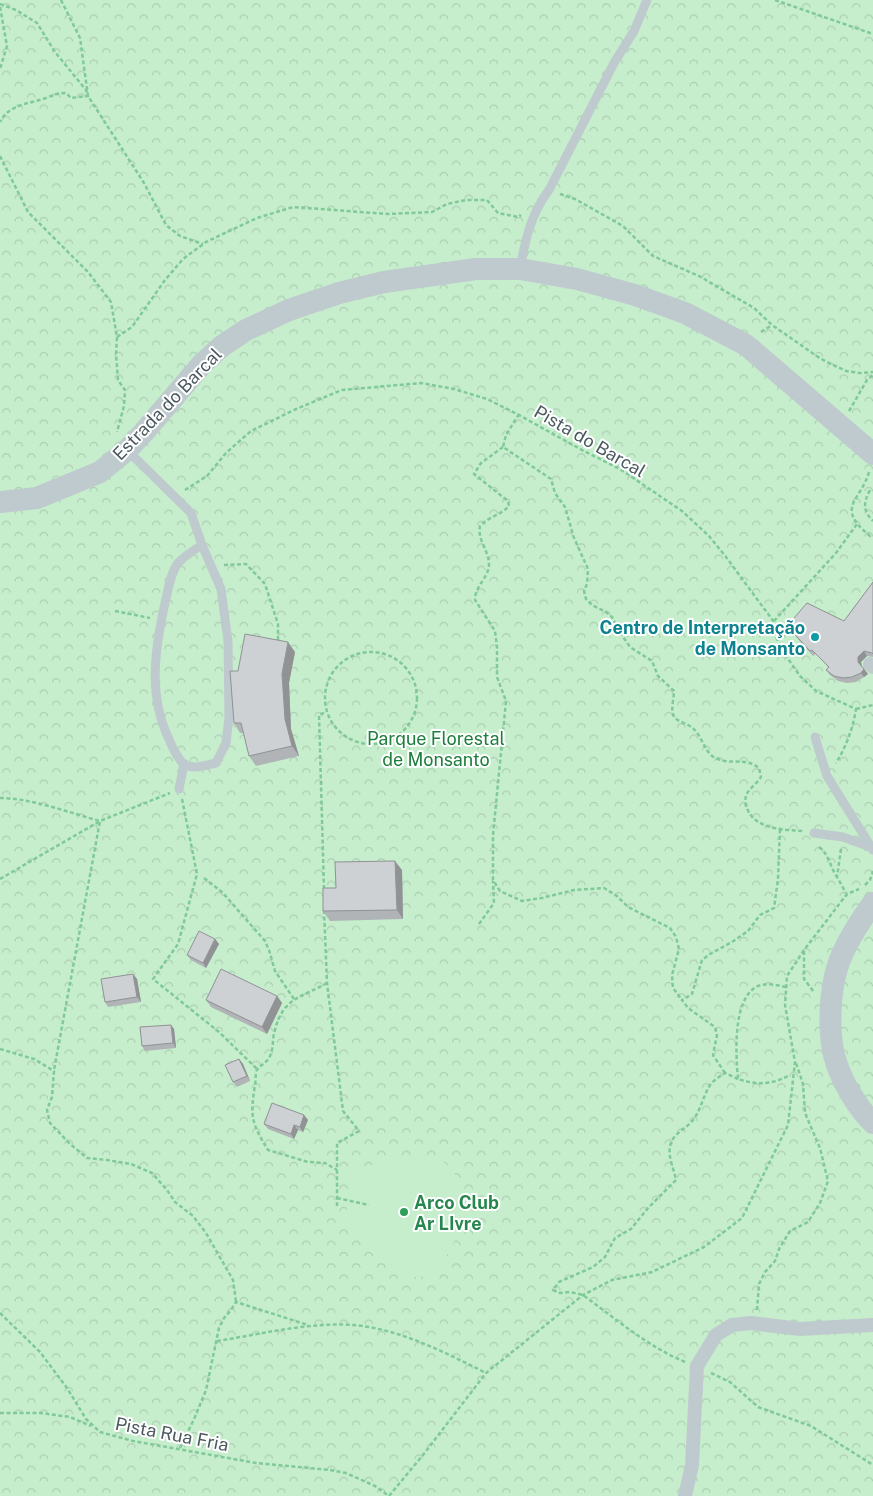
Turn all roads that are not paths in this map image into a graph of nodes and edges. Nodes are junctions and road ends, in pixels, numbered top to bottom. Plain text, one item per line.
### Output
1 (647, 0) edge
2 (520, 269) junction
3 (127, 450) junction
4 (872, 461) edge
5 (0, 502) edge
6 (202, 545) junction
7 (815, 737) dead end
8 (184, 764) junction
9 (180, 789) road end
10 (810, 832) road end
11 (872, 848) edge
12 (873, 902) edge
13 (873, 1123) edge
14 (873, 1325) edge
15 (685, 1496) edge

1 - 2 lane
2 - 3 street, Estrada do Barcal
2 - 4 street, Estrada do Barcal
3 - 5 street, Estrada do Barcal
3 - 6 lane
6 - 8 lane
6 - 8 lane
7 - 11 lane
8 - 9 lane
10 - 11 lane
12 - 13 street
14 - 15 street

